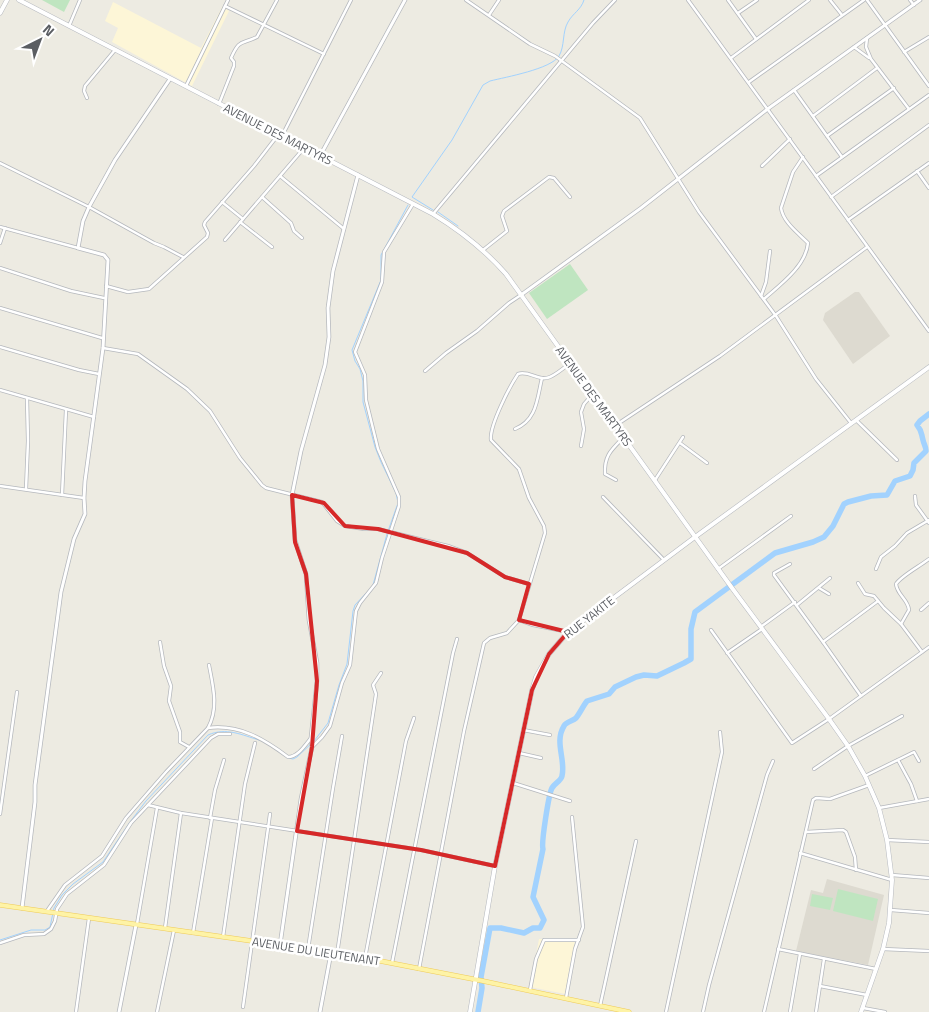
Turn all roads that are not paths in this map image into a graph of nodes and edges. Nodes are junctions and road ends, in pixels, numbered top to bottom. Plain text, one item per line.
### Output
1 (6, 0) edge
2 (19, 0) edge
3 (80, 0) edge
4 (228, 0) edge
5 (277, 0) edge
6 (351, 0) edge
7 (405, 0) edge
8 (466, 0) edge
9 (499, 0) edge
10 (615, 0) edge
11 (688, 0) edge
12 (728, 0) edge
13 (757, 0) edge
14 (809, 0) edge
15 (830, 0) edge
16 (866, 0) edge
17 (910, 0) edge
18 (920, 0) edge
19 (914, 5) junction
20 (225, 6) junction
21 (0, 13) edge
22 (738, 13) junction
23 (489, 15) junction
24 (842, 15) junction
25 (264, 25) junction
26 (886, 25) junction
27 (69, 26) junction
28 (929, 37) edge
29 (867, 38) junction
30 (756, 39) junction
31 (854, 47) junction
32 (115, 50) junction
33 (904, 52) junction
34 (324, 54) junction
35 (731, 58) junction
36 (871, 58) junction
37 (560, 60) junction
38 (877, 68) junction
39 (170, 79) junction
40 (748, 82) junction
41 (929, 86) edge
42 (185, 87) junction
43 (894, 88) junction
44 (794, 90) junction
45 (929, 95) edge
46 (87, 98) dead end
47 (219, 104) junction
48 (769, 108) junction
49 (909, 109) junction
50 (813, 116) junction
51 (929, 125) edge
52 (280, 135) junction
53 (827, 136) junction
54 (790, 139) junction
55 (304, 148) junction
56 (320, 156) junction
57 (803, 157) junction
58 (842, 157) junction
59 (0, 163) edge
60 (929, 163) edge
61 (762, 166) dead end
62 (917, 171) junction
63 (358, 175) junction
64 (280, 176) junction
65 (816, 176) junction
66 (678, 179) junction
67 (929, 188) edge
68 (262, 196) junction
69 (570, 196) dead end
70 (831, 197) junction
71 (222, 202) junction
72 (413, 203) junction
73 (89, 207) junction
74 (433, 214) junction
75 (241, 220) junction
76 (848, 220) junction
77 (0, 227) edge
78 (5, 228) junction
79 (345, 230) junction
80 (302, 238) dead end
81 (226, 240) dead end
82 (0, 243) edge
83 (272, 247) dead end
84 (867, 247) junction
85 (78, 248) junction
86 (483, 250) junction
87 (770, 251) dead end
88 (183, 257) junction
89 (0, 268) edge
90 (106, 286) junction
91 (521, 294) junction
92 (104, 298) junction
93 (762, 298) junction
94 (0, 308) edge
95 (776, 316) junction
96 (929, 330) edge
97 (102, 338) junction
98 (0, 347) edge
99 (103, 348) junction
100 (570, 363) junction
101 (929, 368) edge
102 (426, 371) dead end
103 (99, 374) junction
104 (542, 378) junction
105 (0, 390) edge
106 (592, 394) junction
107 (27, 399) junction
108 (66, 410) junction
109 (94, 417) junction
110 (856, 420) junction
111 (851, 423) junction
112 (616, 425) junction
113 (515, 429) dead end
114 (624, 437) junction
115 (683, 437) dead end
116 (680, 442) junction
117 (582, 446) dead end
118 (897, 460) dead end
119 (707, 463) dead end
120 (616, 480) dead end
121 (655, 480) junction
122 (0, 486) edge
123 (26, 489) junction
124 (62, 495) junction
125 (292, 495) junction
126 (915, 496) dead end
127 (603, 497) dead end
128 (84, 498) junction
129 (791, 516) dead end
130 (928, 521) edge
131 (390, 532) junction
132 (695, 537) junction
133 (929, 559) edge
134 (664, 560) junction
135 (790, 564) dead end
136 (718, 569) junction
137 (876, 569) dead end
138 (830, 578) dead end
139 (858, 583) dead end
140 (529, 584) junction
141 (819, 588) junction
142 (829, 594) dead end
143 (878, 601) junction
144 (929, 603) edge
145 (796, 604) junction
146 (921, 610) dead end
147 (519, 620) junction
148 (901, 624) junction
149 (763, 627) junction
150 (711, 630) dead end
151 (568, 632) junction
152 (458, 639) dead end
153 (160, 642) dead end
154 (823, 642) junction
155 (929, 647) edge
156 (922, 652) junction
157 (728, 653) junction
158 (209, 665) dead end
159 (381, 673) dead end
160 (17, 692) dead end
161 (861, 696) junction
162 (902, 716) dead end
163 (414, 718) dead end
164 (829, 719) junction
165 (208, 728) junction
166 (523, 730) junction
167 (720, 732) dead end
168 (230, 734) dead end
169 (550, 735) dead end
170 (342, 736) dead end
171 (311, 739) junction
172 (255, 742) dead end
173 (848, 746) junction
174 (189, 747) junction
175 (312, 747) junction
176 (519, 753) junction
177 (541, 758) dead end
178 (224, 760) dead end
179 (898, 760) junction
180 (773, 761) dead end
181 (919, 761) dead end
182 (814, 769) dead end
183 (865, 776) junction
184 (513, 783) junction
185 (869, 785) junction
186 (929, 799) edge
187 (570, 801) dead end
188 (917, 801) junction
189 (148, 805) junction
190 (157, 808) junction
191 (879, 808) junction
192 (0, 814) edge
193 (181, 814) junction
194 (270, 814) dead end
195 (211, 818) junction
196 (572, 818) dead end
197 (240, 822) junction
198 (268, 826) junction
199 (297, 831) junction
200 (806, 832) junction
201 (326, 836) junction
202 (354, 840) junction
203 (636, 840) dead end
204 (887, 840) junction
205 (929, 842) edge
206 (386, 845) junction
207 (414, 849) junction
208 (800, 853) junction
209 (440, 854) junction
210 (495, 866) junction
211 (856, 870) junction
212 (892, 877) junction
213 (929, 878) edge
214 (0, 905) edge
215 (22, 908) junction
216 (891, 910) junction
217 (48, 911) junction
218 (56, 913) junction
219 (929, 913) edge
220 (89, 918) junction
221 (136, 924) junction
222 (164, 928) junction
223 (174, 930) junction
224 (193, 933) junction
225 (223, 937) junction
226 (252, 940) junction
227 (579, 940) junction
228 (0, 943) edge
229 (280, 945) junction
230 (308, 949) junction
231 (778, 949) junction
232 (883, 949) junction
233 (929, 951) edge
234 (331, 953) junction
235 (337, 954) junction
236 (800, 954) junction
237 (365, 958) junction
238 (824, 960) junction
239 (392, 963) junction
240 (418, 969) junction
241 (876, 969) junction
242 (476, 979) junction
243 (820, 986) junction
244 (530, 991) junction
245 (867, 995) junction
246 (566, 998) junction
247 (600, 1006) junction
248 (243, 1007) dead end
249 (862, 1010) edge
250 (76, 1012) edge
251 (119, 1012) edge
252 (157, 1012) edge
253 (320, 1012) edge
254 (470, 1012) edge
255 (629, 1012) edge
256 (666, 1012) edge
257 (703, 1012) edge
258 (764, 1012) edge
259 (790, 1012) edge
260 (816, 1012) edge
261 (885, 1012) edge

1 - 21 main road
2 - 27 main road, AVENUE DES MARTYRS
3 - 27 street
4 - 20 street
5 - 25 street
6 - 34 street
7 - 56 street
8 - 23 street
9 - 23 street
10 - 37 street
11 - 35 street
12 - 22 street
13 - 22 street
14 - 30 street
15 - 24 street
16 - 24 street
16 - 26 street
17 - 19 street
18 - 19 street
19 - 26 street
20 - 25 street
20 - 42 street
22 - 30 street
23 - 37 street
24 - 40 street
25 - 34 street
25 - 47 street
26 - 29 street
26 - 33 street
27 - 32 main road, AVENUE DES MARTYRS
28 - 33 street
29 - 31 street
29 - 36 street
30 - 35 street
31 - 36 street
31 - 44 street
32 - 39 main road, AVENUE DES MARTYRS
32 - 46 street
33 - 41 street
34 - 52 street
35 - 40 street
36 - 38 street
37 - 66 street
37 - 74 street
38 - 43 street
38 - 50 street
39 - 42 main road, AVENUE DES MARTYRS
39 - 73 street
40 - 48 street
42 - 47 main road, AVENUE DES MARTYRS
43 - 49 street
43 - 53 street
44 - 48 street
44 - 50 street
45 - 49 street
47 - 52 main road, AVENUE DES MARTYRS
48 - 54 street
48 - 66 street
49 - 58 street
50 - 53 street
51 - 70 street
52 - 55 main road, AVENUE DES MARTYRS
52 - 71 street
53 - 58 street
54 - 57 street
54 - 61 street
55 - 56 main road, AVENUE DES MARTYRS
55 - 64 street
56 - 63 main road, AVENUE DES MARTYRS
57 - 65 street
57 - 93 street
58 - 65 street
59 - 73 street
60 - 62 street
62 - 67 street
62 - 76 street
63 - 72 main road, AVENUE DES MARTYRS
63 - 79 street
64 - 68 street
64 - 79 street
65 - 70 street
66 - 91 street
66 - 93 street
68 - 75 street
68 - 80 street
69 - 86 street
70 - 76 street
71 - 75 street
71 - 88 street
72 - 74 main road, AVENUE DES MARTYRS
72 - 131 street
73 - 85 street
73 - 88 street
74 - 86 main road, AVENUE DES MARTYRS
75 - 81 street
75 - 83 street
76 - 84 street
77 - 78 street
78 - 82 street
78 - 85 street
79 - 125 street
84 - 95 street
84 - 96 street
85 - 90 street
86 - 91 main road, AVENUE DES MARTYRS
87 - 93 street
88 - 90 street
89 - 92 street
90 - 92 street
91 - 100 main road, AVENUE DES MARTYRS
91 - 102 street
92 - 97 street
93 - 95 street
94 - 97 street
95 - 111 street
95 - 112 street
97 - 99 street
98 - 103 street
99 - 103 street
99 - 125 street
100 - 104 street
100 - 106 main road, AVENUE DES MARTYRS
101 - 110 main road, RUE YAKITE
103 - 109 street
104 - 113 street
104 - 140 street
105 - 107 street
106 - 112 main road, AVENUE DES MARTYRS
106 - 117 street
107 - 108 street
107 - 123 street
108 - 109 street
108 - 124 street
109 - 128 street
110 - 111 main road, RUE YAKITE
110 - 118 street
111 - 132 main road, RUE YAKITE
112 - 114 main road, AVENUE DES MARTYRS
114 - 120 street
114 - 121 main road, AVENUE DES MARTYRS
115 - 116 street
116 - 119 street
116 - 121 street
121 - 132 main road, AVENUE DES MARTYRS
122 - 123 street
123 - 124 street
124 - 128 street
125 - 131 street
125 - 171 street
126 - 130 street
127 - 134 street
128 - 215 street
129 - 136 street
130 - 137 street
131 - 140 street
131 - 175 street
132 - 134 main road, RUE YAKITE
132 - 136 main road, AVENUE DES MARTYRS
133 - 148 street
134 - 151 main road, RUE YAKITE
135 - 145 street
136 - 149 main road, AVENUE DES MARTYRS
138 - 141 street
139 - 143 street
140 - 147 street
141 - 142 street
141 - 145 street
143 - 148 street
143 - 154 street
144 - 146 street
145 - 149 street
145 - 154 street
147 - 151 street
147 - 209 street
148 - 156 street
149 - 157 street
149 - 164 main road, AVENUE DES MARTYRS
150 - 157 street
151 - 166 main road, RUE YAKITE
152 - 207 street
153 - 174 street
154 - 161 street
155 - 156 street
156 - 161 street
157 - 164 street
158 - 165 street
159 - 202 street
160 - 192 street
161 - 164 street
162 - 173 street
163 - 206 street
164 - 173 main road, AVENUE DES MARTYRS
165 - 171 street
165 - 174 street
166 - 169 street
166 - 176 main road, RUE YAKITE
167 - 256 street
168 - 189 street
170 - 201 street
171 - 175 street
172 - 197 street
173 - 182 street
173 - 183 main road, AVENUE DES MARTYRS
174 - 217 street
175 - 199 street
176 - 177 street
176 - 184 main road, RUE YAKITE
178 - 195 street
179 - 181 street
179 - 183 street
179 - 188 street
180 - 257 street
183 - 185 main road, AVENUE DES MARTYRS
184 - 187 street
184 - 210 main road, RUE YAKITE
185 - 191 main road, AVENUE DES MARTYRS
185 - 200 street
186 - 188 street
188 - 191 street
189 - 190 street
189 - 218 street
190 - 193 street
190 - 221 street
191 - 204 main road, AVENUE DES MARTYRS
193 - 195 street
193 - 222 street
194 - 198 street
195 - 197 street
195 - 224 street
196 - 227 street
197 - 198 street
197 - 225 street
198 - 199 street
198 - 226 street
199 - 201 street
199 - 229 street
200 - 208 street
200 - 211 street
201 - 202 street
201 - 230 street
202 - 206 street
202 - 235 street
203 - 247 street
204 - 205 street
204 - 212 main road, AVENUE DES MARTYRS
206 - 207 street
206 - 237 street
207 - 209 street
207 - 239 street
208 - 211 street
208 - 231 street
209 - 210 street
209 - 240 street
210 - 242 main road, RUE YAKITE
211 - 212 street
212 - 213 street
212 - 216 main road, AVENUE DES MARTYRS
214 - 215 main road, AVENUE DU LIEUTENANT
215 - 217 main road, AVENUE DU LIEUTENANT
216 - 219 street
216 - 232 main road, AVENUE DES MARTYRS
217 - 218 main road, AVENUE DU LIEUTENANT
218 - 220 main road, AVENUE DU LIEUTENANT
218 - 228 street
220 - 221 main road, AVENUE DU LIEUTENANT
220 - 250 street
221 - 222 main road, AVENUE DU LIEUTENANT
221 - 251 street
222 - 223 main road, AVENUE DU LIEUTENANT
223 - 224 main road, AVENUE DU LIEUTENANT
223 - 252 street
224 - 225 main road, AVENUE DU LIEUTENANT
225 - 226 main road, AVENUE DU LIEUTENANT
226 - 229 main road, AVENUE DU LIEUTENANT
226 - 248 street
227 - 244 street
227 - 246 street
229 - 230 main road, AVENUE DU LIEUTENANT
230 - 234 main road, AVENUE DU LIEUTENANT
231 - 236 street
231 - 258 street
232 - 233 street
232 - 241 main road, AVENUE DES MARTYRS
234 - 235 main road, AVENUE DU LIEUTENANT
234 - 253 street
235 - 237 main road, AVENUE DU LIEUTENANT
236 - 238 street
236 - 259 street
237 - 239 main road, AVENUE DU LIEUTENANT
238 - 241 street
238 - 243 street
239 - 240 main road, AVENUE DU LIEUTENANT
240 - 242 main road, AVENUE DU LIEUTENANT
241 - 245 main road, AVENUE DES MARTYRS
242 - 244 main road, AVENUE DU LIEUTENANT
242 - 254 main road, RUE YAKITE
243 - 245 street
243 - 260 street
244 - 246 main road, AVENUE DU LIEUTENANT
245 - 249 main road, AVENUE DES MARTYRS
246 - 247 main road, AVENUE DU LIEUTENANT
247 - 255 main road, AVENUE DU LIEUTENANT
249 - 261 street

